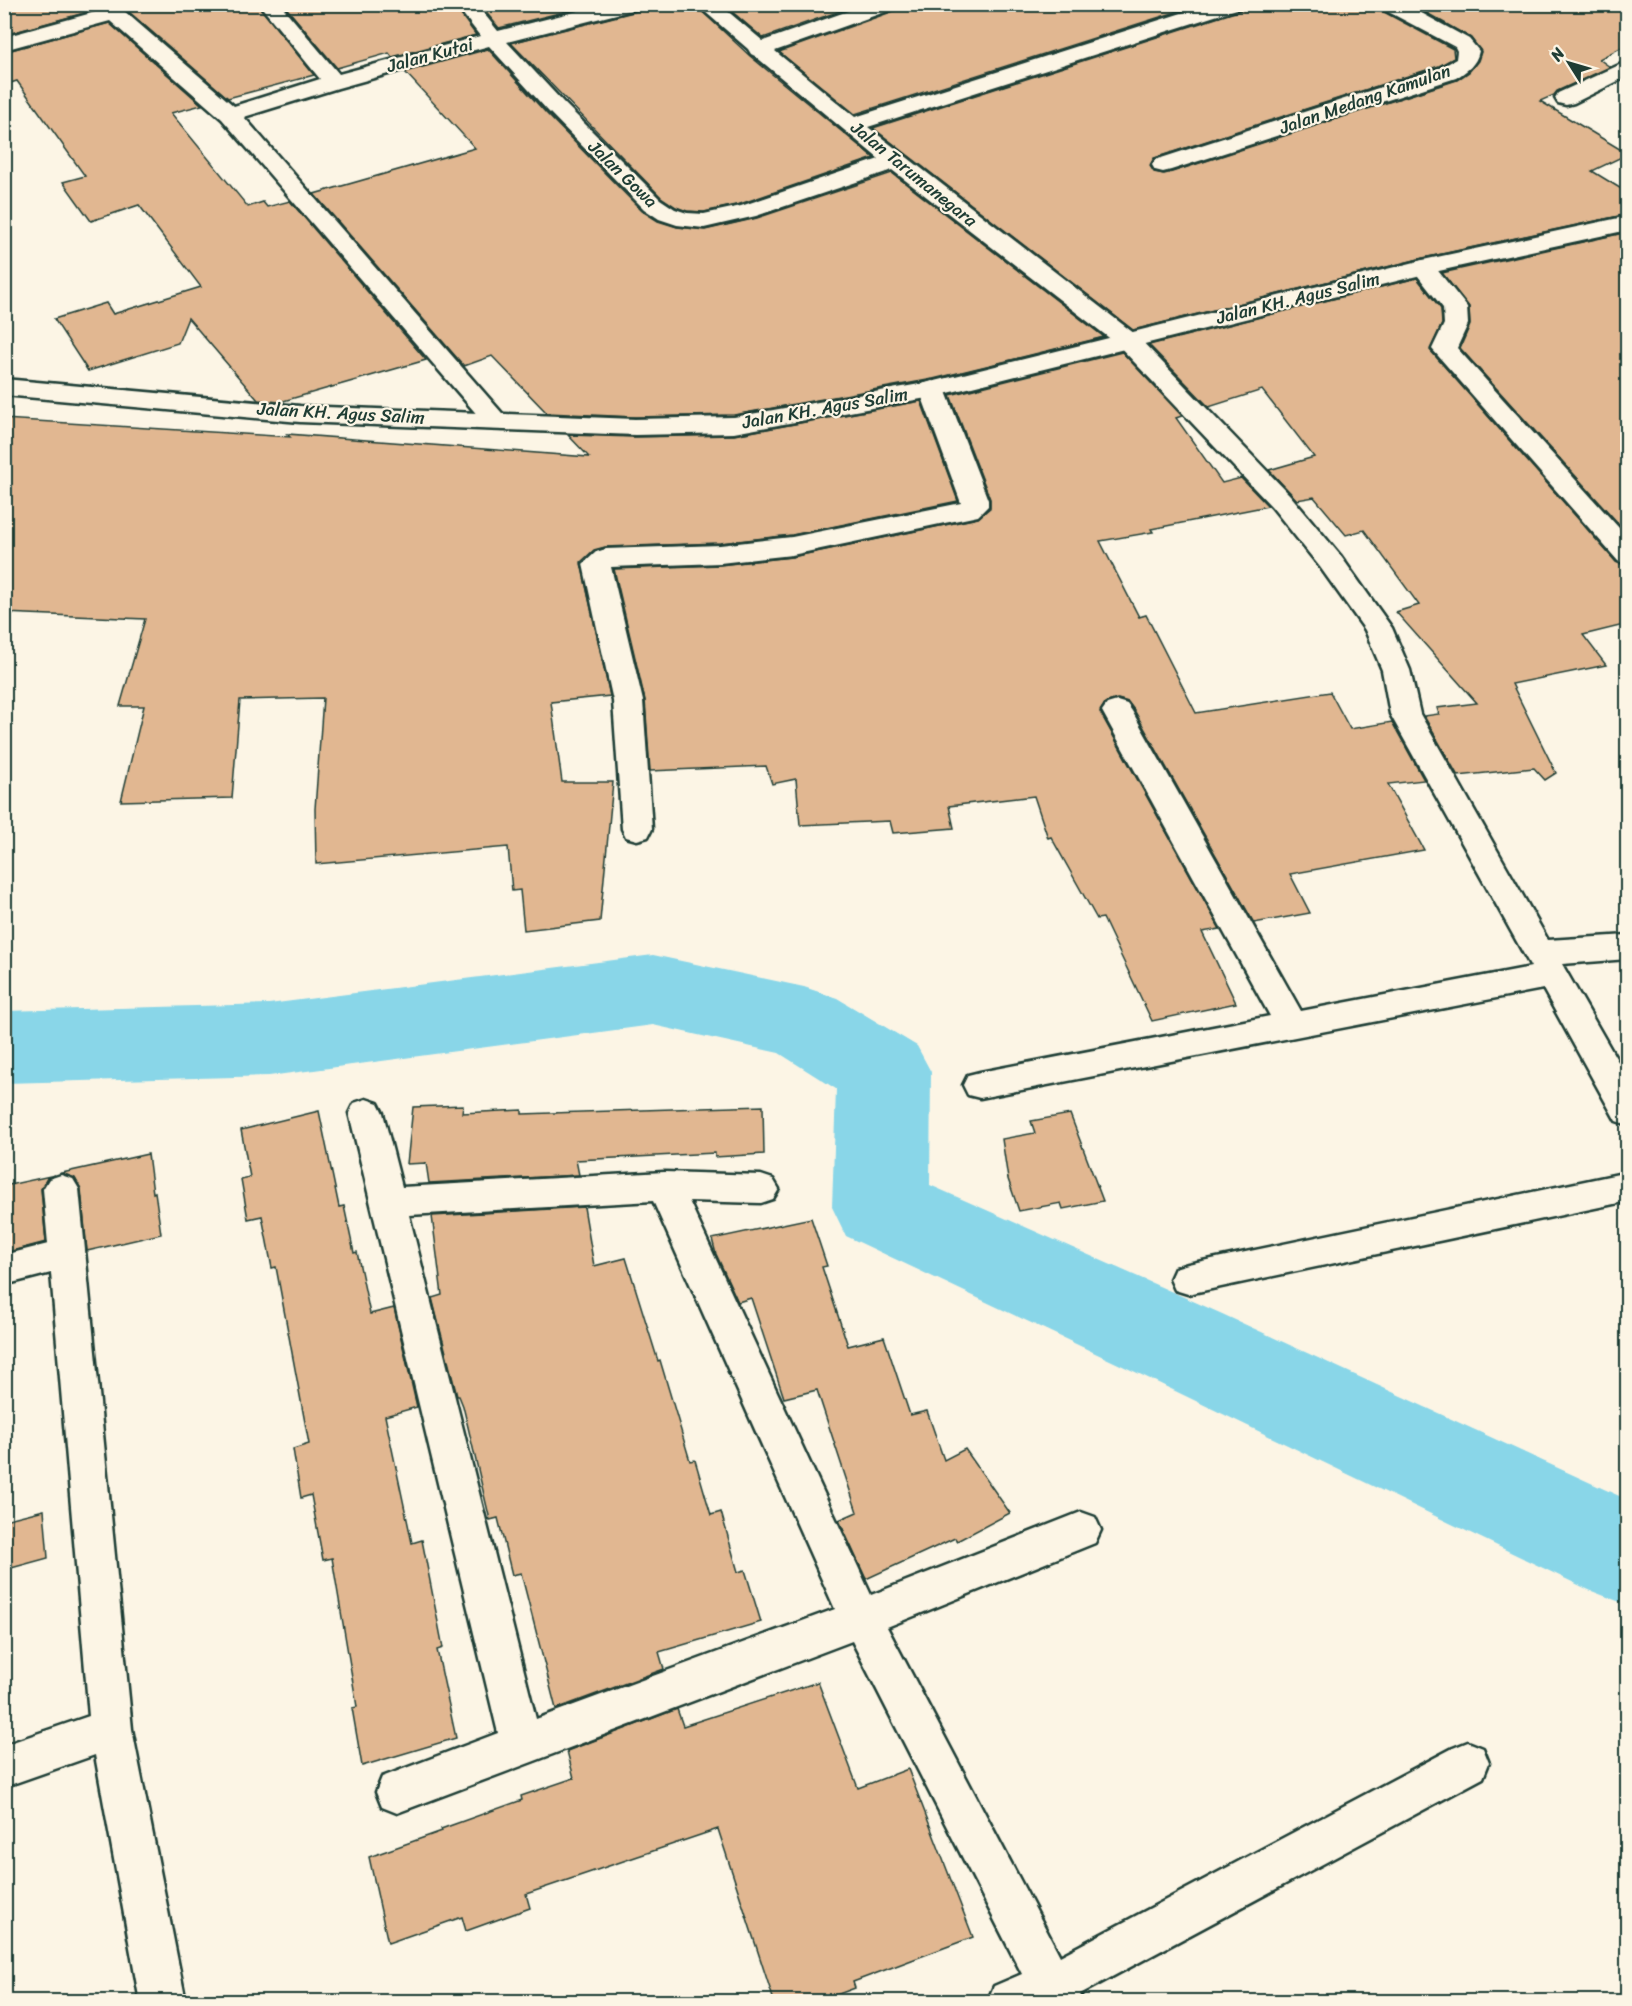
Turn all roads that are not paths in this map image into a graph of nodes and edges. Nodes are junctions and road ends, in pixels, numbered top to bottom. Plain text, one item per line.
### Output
1 (269, 4) edge
2 (465, 4) edge
3 (633, 4) edge
4 (706, 4) edge
5 (889, 4) edge
6 (1233, 4) edge
7 (1388, 4) edge
8 (108, 9) edge
9 (491, 38) junction
10 (4, 44) edge
11 (758, 50) junction
12 (1628, 67) edge
13 (333, 81) junction
14 (1566, 98) dead end
15 (230, 114) junction
16 (852, 125) junction
17 (895, 161) junction
18 (1163, 165) dead end
19 (1628, 223) edge
20 (1423, 267) junction
21 (1126, 339) junction
22 (4, 387) edge
23 (932, 389) junction
24 (495, 420) junction
25 (1628, 555) edge
26 (1117, 711) dead end
27 (637, 830) dead end
28 (1628, 947) edge
29 (1546, 964) junction
30 (1292, 1025) junction
31 (980, 1085) dead end
32 (1628, 1111) edge
33 (366, 1113) dead end
34 (664, 1186) junction
35 (1628, 1186) edge
36 (61, 1189) dead end
37 (761, 1189) dead end
38 (388, 1202) junction
39 (67, 1254) junction
40 (4, 1270) edge
41 (1188, 1279) dead end
42 (1081, 1530) dead end
43 (862, 1618) junction
44 (111, 1729) junction
45 (522, 1746) junction
46 (1468, 1763) dead end
47 (4, 1766) edge
48 (397, 1792) dead end
49 (1055, 1993) edge
50 (163, 2001) edge
51 (1010, 2001) edge

1 - 13 street
2 - 9 street, Jalan Gowa
3 - 9 street, Jalan Kutai
4 - 11 street, Jalan Tarumanegara
5 - 11 street
6 - 16 street
7 - 18 street, Jalan Medang Kamulan
8 - 10 street
8 - 15 street
9 - 13 street, Jalan Kutai
9 - 17 street, Jalan Gowa
11 - 16 street, Jalan Tarumanegara
12 - 14 street
13 - 15 street, Jalan Kutai
15 - 24 street
16 - 17 street, Jalan Tarumanegara
17 - 21 street, Jalan Tarumanegara
19 - 20 street, Jalan KH. Agus Salim
20 - 21 street, Jalan KH. Agus Salim
20 - 25 street
21 - 23 street, Jalan KH. Agus Salim
21 - 29 street, Jalan Tarumanegara
22 - 24 street, Jalan KH. Agus Salim
23 - 24 street, Jalan KH. Agus Salim
23 - 27 street
26 - 30 street
28 - 29 street
29 - 30 street
29 - 32 street, Jalan Tarumanegara
30 - 31 street
33 - 38 street
34 - 37 street
34 - 38 street
34 - 43 street
35 - 41 street
36 - 39 street
38 - 45 street
39 - 40 street
39 - 44 street
42 - 43 street
43 - 45 street
43 - 49 street
44 - 47 street
44 - 50 street
45 - 48 street
46 - 49 street
49 - 51 street

